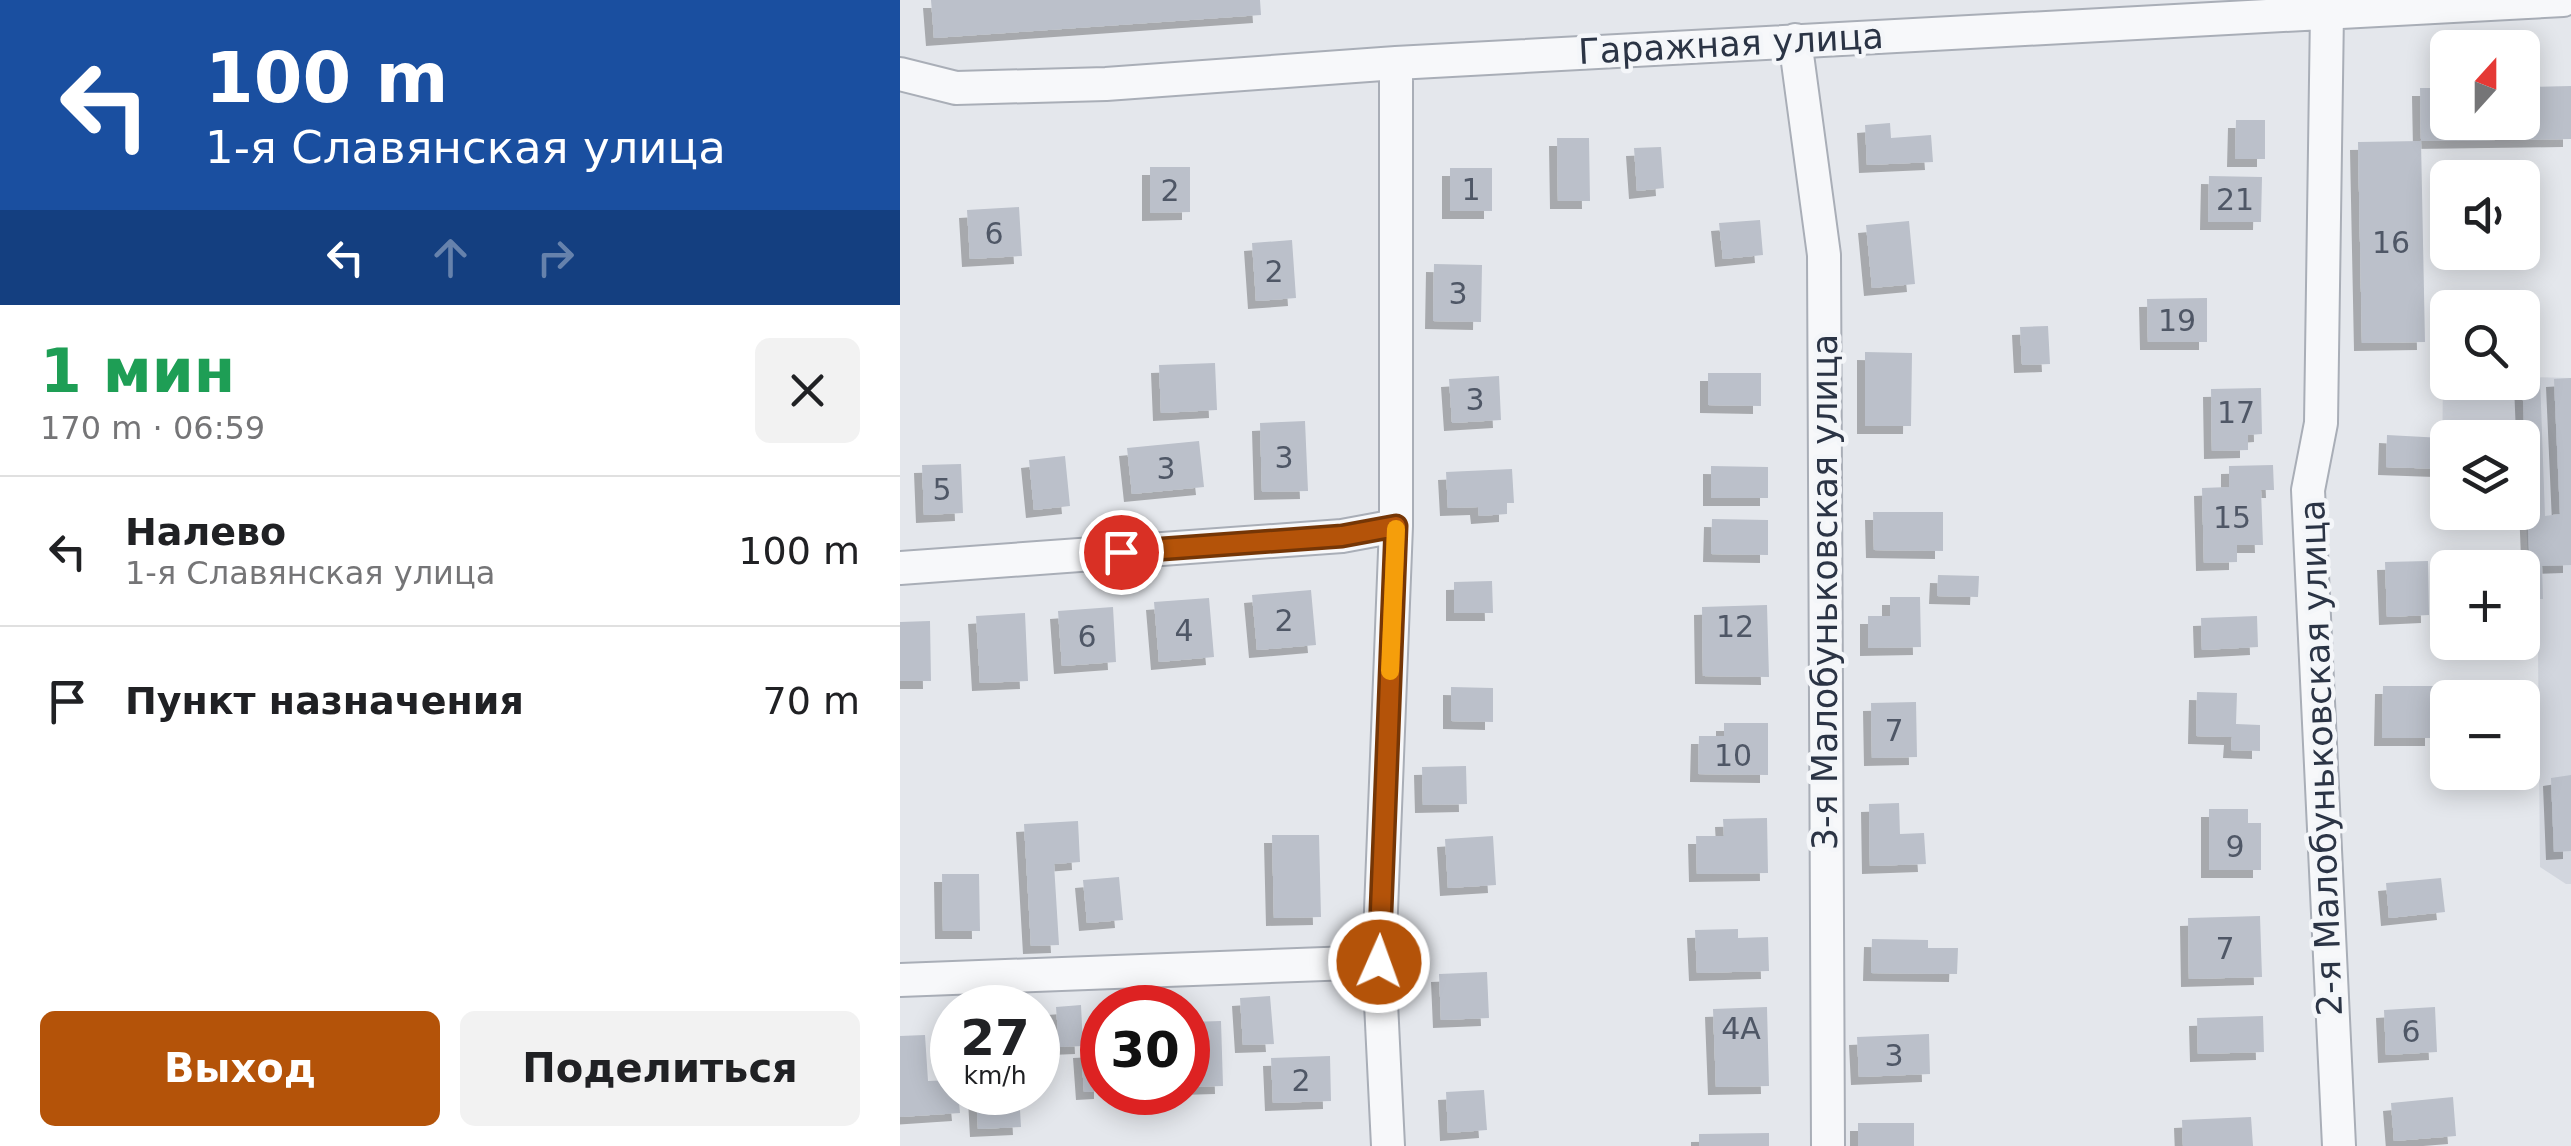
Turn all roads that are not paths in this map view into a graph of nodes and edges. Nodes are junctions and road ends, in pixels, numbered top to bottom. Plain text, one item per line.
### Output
1 (2563, 0) edge
2 (2328, 12) junction
3 (1795, 40) junction
4 (1396, 63) junction
5 (900, 74) edge
6 (1396, 526) junction
7 (900, 568) edge
8 (1379, 962) junction
9 (900, 980) edge
10 (1388, 1146) edge
11 (1828, 1146) edge
12 (2339, 1146) edge

1 - 2 street, Гаражная улица
2 - 3 street, Гаражная улица
2 - 12 street, 2-я Малобуньковская улица
3 - 4 street, Гаражная улица
3 - 11 street, 3-я Малобуньковская улица
4 - 5 street, Гаражная улица
4 - 6 street
6 - 7 street
6 - 8 street
8 - 9 street
8 - 10 street

